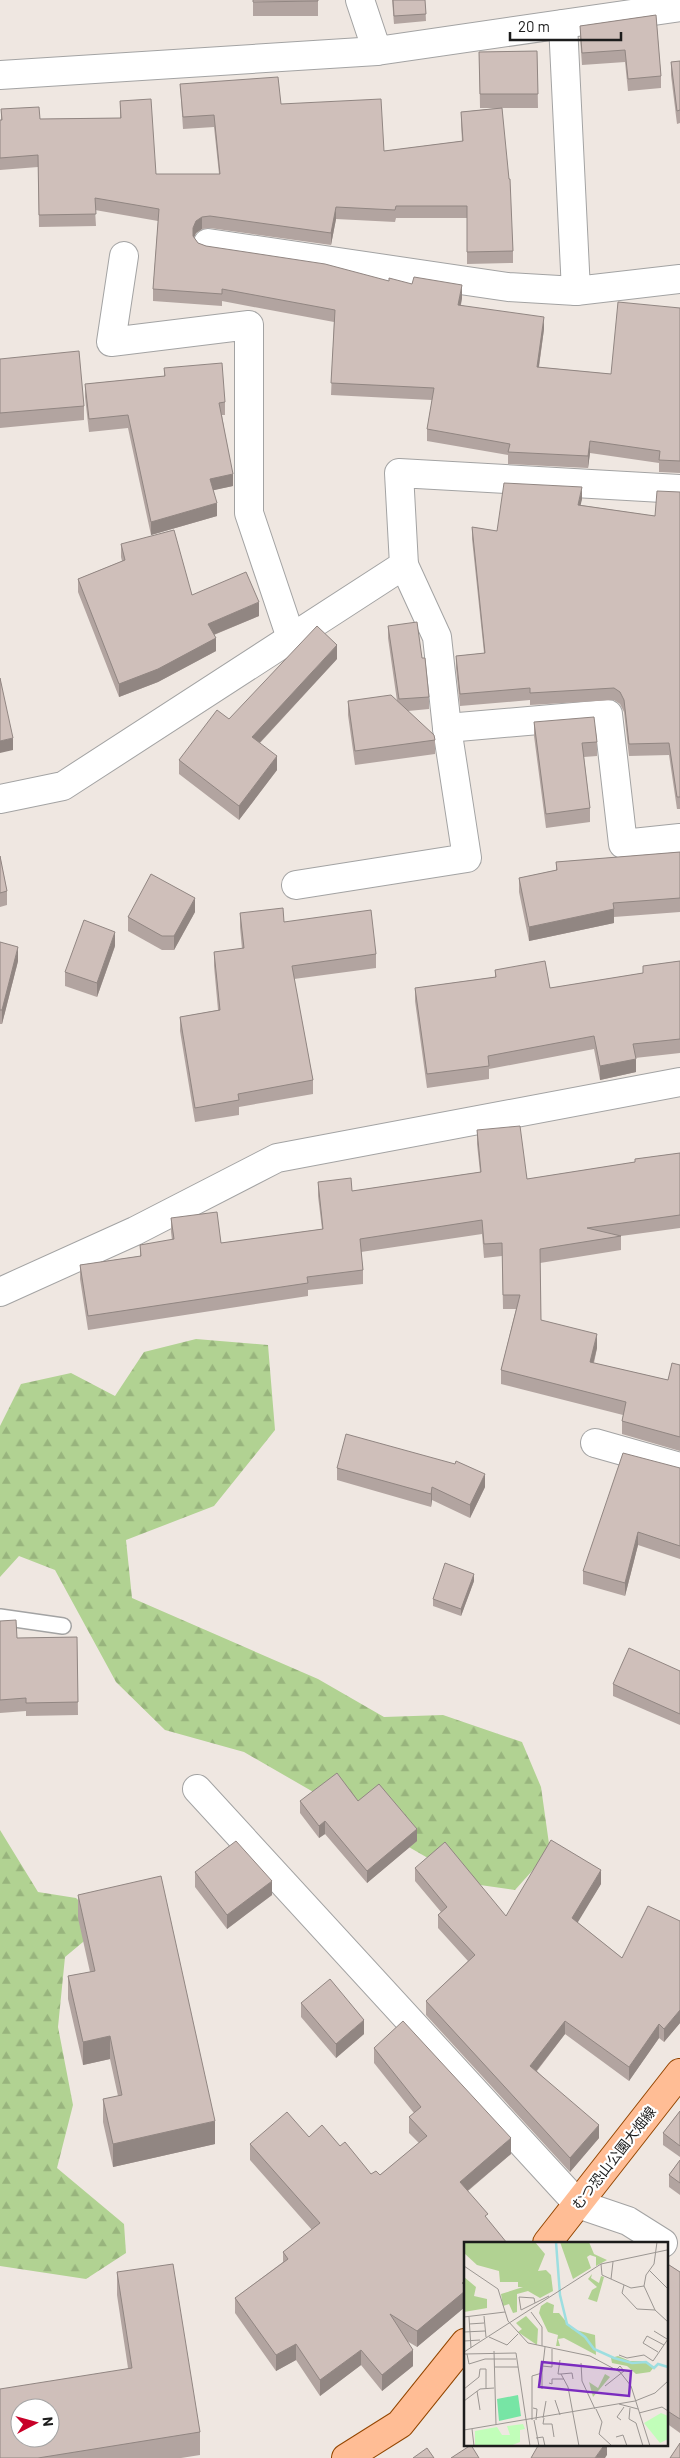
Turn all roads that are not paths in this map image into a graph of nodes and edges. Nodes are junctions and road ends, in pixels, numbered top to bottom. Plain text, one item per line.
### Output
1 (360, 0) edge
2 (680, 7) edge
3 (563, 24) junction
4 (377, 51) junction
5 (0, 75) edge
6 (208, 243) dead end
7 (124, 256) dead end
8 (680, 279) edge
9 (576, 291) junction
10 (680, 489) edge
11 (404, 565) junction
12 (291, 638) junction
13 (447, 728) junction
14 (0, 799) edge
15 (680, 838) edge
16 (296, 885) dead end
17 (680, 1082) edge
18 (0, 1292) edge
19 (595, 1443) dead end
20 (680, 1467) edge
21 (0, 1617) edge
22 (63, 1626) dead end
23 (197, 1789) dead end
24 (680, 2072) edge
25 (578, 2204) junction
26 (548, 2242) edge
27 (662, 2242) edge
28 (668, 2246) edge
29 (680, 2253) edge
30 (464, 2344) edge
31 (346, 2458) edge

1 - 4 street
2 - 3 street
3 - 4 street
3 - 9 street
4 - 5 street
6 - 9 street
7 - 12 street
8 - 9 street
10 - 11 street
11 - 12 street
11 - 13 street
12 - 14 street
13 - 15 street
13 - 16 street
17 - 18 street
19 - 20 street
21 - 22 lane
23 - 25 street
24 - 25 main road, むつ恐山公園大畑線
25 - 26 main road, むつ恐山公園大畑線
25 - 27 street
28 - 29 street
30 - 31 main road

